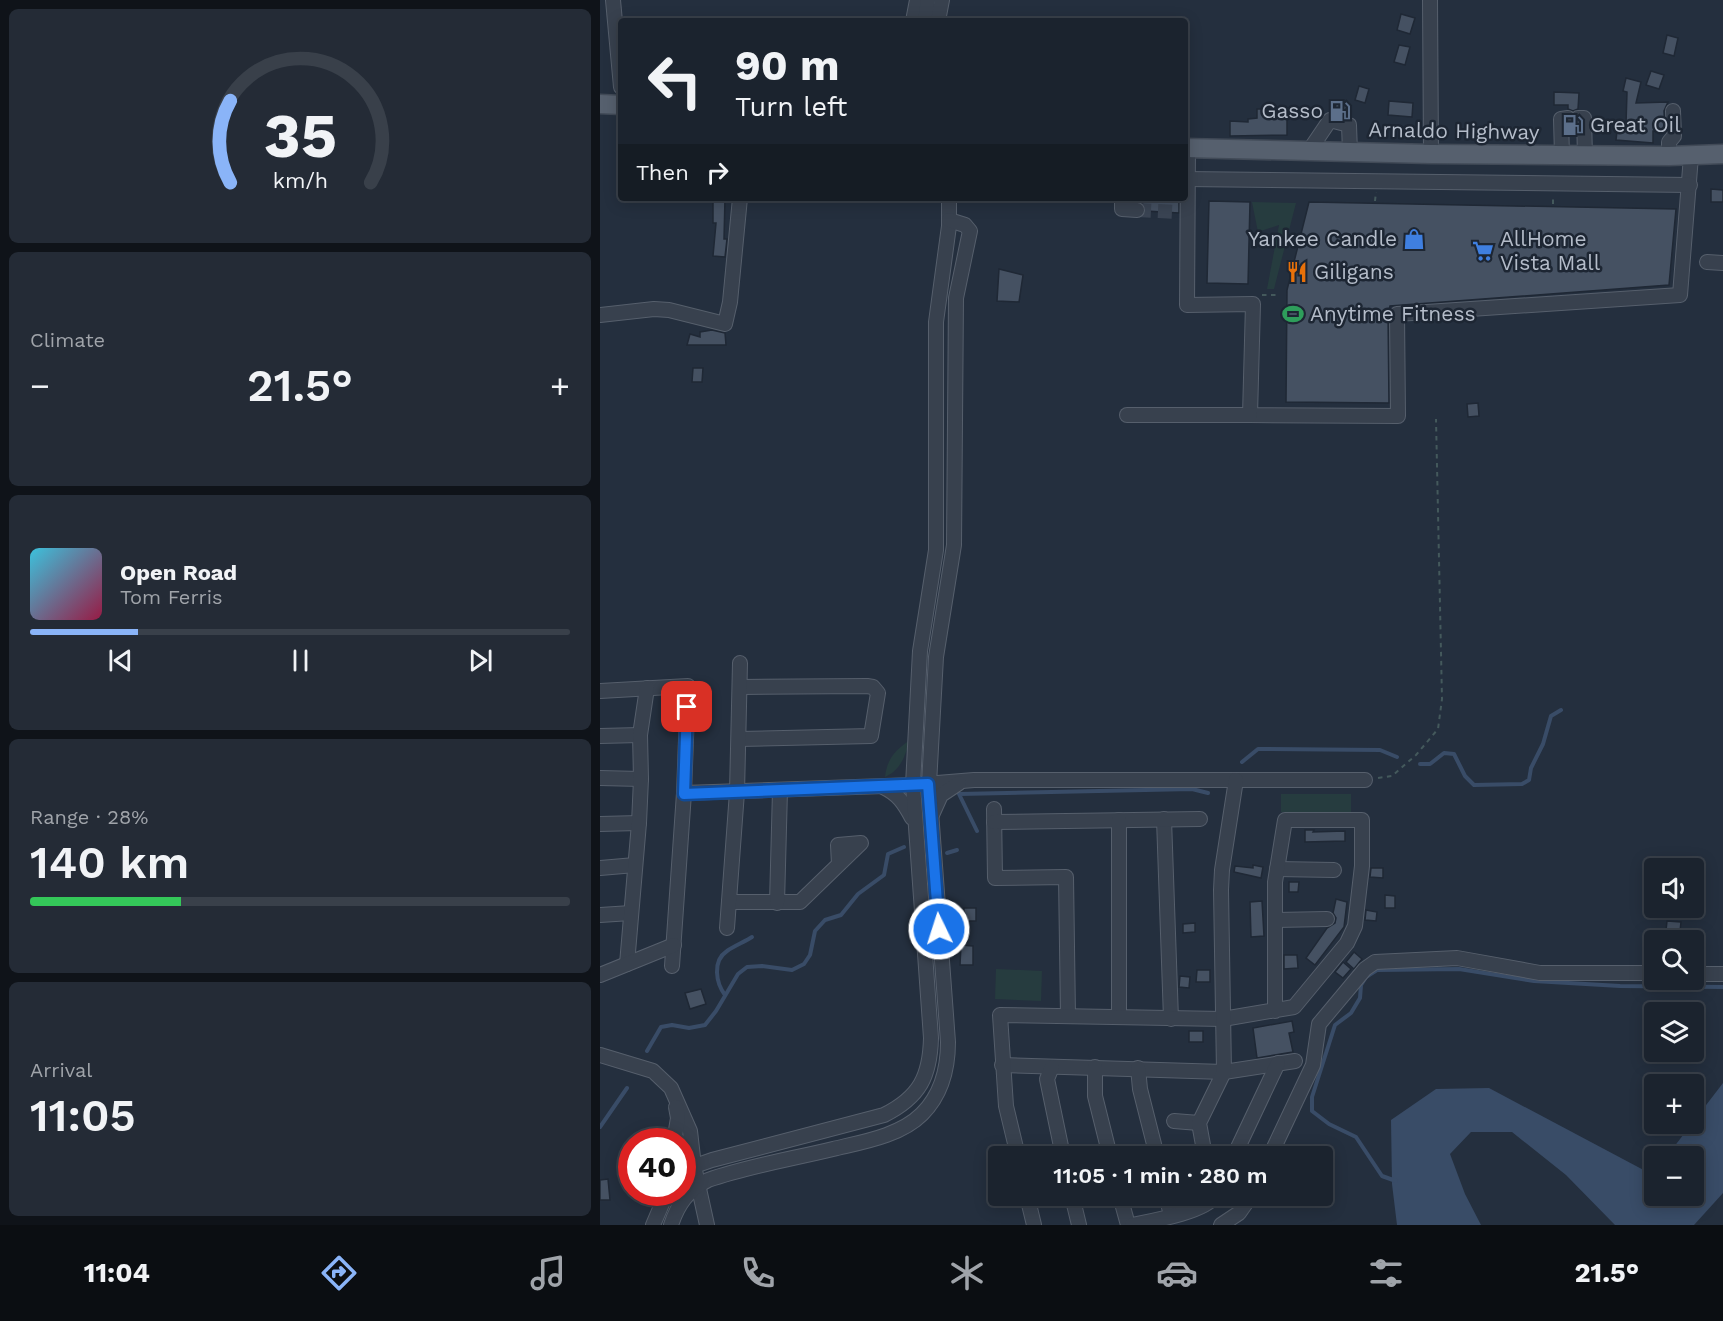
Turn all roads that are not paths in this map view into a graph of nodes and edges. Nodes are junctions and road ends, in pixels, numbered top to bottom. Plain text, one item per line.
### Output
1 (613, 0) edge
2 (917, 0) edge
3 (928, 0) edge
4 (942, 0) edge
5 (1430, 0) edge
6 (914, 18) edge
7 (925, 18) edge
8 (939, 18) edge
9 (618, 54) edge
10 (600, 104) edge
11 (618, 105) edge
12 (1673, 111) dead end
13 (1188, 148) edge
14 (1309, 151) junction
15 (1350, 152) junction
16 (1431, 154) junction
17 (1723, 154) edge
18 (1562, 155) junction
19 (1585, 156) junction
20 (1669, 156) junction
21 (1691, 156) junction
22 (1188, 179) edge
23 (1690, 185) junction
24 (740, 201) edge
25 (949, 201) edge
26 (1122, 201) edge
27 (1184, 201) edge
28 (1137, 210) tunnel mouth
29 (949, 220) junction
30 (1707, 262) dead end
31 (1723, 263) edge
32 (600, 315) edge
33 (1127, 415) dead end
34 (1250, 415) junction
35 (740, 663) dead end
36 (740, 687) junction
37 (647, 688) junction
38 (600, 691) edge
39 (916, 715) junction
40 (640, 735) junction
41 (600, 736) edge
42 (739, 739) junction
43 (915, 742) junction
44 (930, 758) junction
45 (600, 778) edge
46 (641, 779) junction
47 (1236, 780) junction
48 (1365, 780) road end
49 (964, 781) junction
50 (928, 784) junction
51 (912, 785) junction
52 (881, 786) junction
53 (780, 790) junction
54 (737, 792) junction
55 (684, 794) junction
56 (931, 817) junction
57 (1164, 819) junction
58 (1200, 819) dead end
59 (1119, 820) junction
60 (639, 823) junction
61 (600, 824) edge
62 (915, 825) junction
63 (839, 864) dead end
64 (635, 866) junction
65 (600, 868) edge
66 (1277, 869) junction
67 (1334, 870) dead end
68 (729, 902) junction
69 (777, 903) junction
70 (631, 913) junction
71 (600, 915) edge
72 (1276, 920) junction
73 (1327, 920) dead end
74 (727, 928) dead end
75 (674, 945) junction
76 (627, 964) junction
77 (672, 966) dead end
78 (1644, 973) edge
79 (1704, 974) edge
80 (1723, 974) edge
81 (600, 975) edge
82 (1275, 1011) junction
83 (1068, 1017) junction
84 (1119, 1017) junction
85 (1171, 1018) junction
86 (1223, 1019) junction
87 (600, 1055) edge
88 (1295, 1060) dead end
89 (1278, 1064) junction
90 (1002, 1065) junction
91 (1052, 1067) junction
92 (1095, 1067) junction
93 (1138, 1068) junction
94 (1224, 1072) junction
95 (675, 1096) junction
96 (1174, 1121) dead end
97 (1199, 1123) junction
98 (676, 1128) edge
99 (689, 1128) edge
100 (1016, 1146) edge
101 (1061, 1146) edge
102 (1108, 1146) edge
103 (1154, 1146) edge
104 (1204, 1146) edge
105 (1239, 1146) edge
106 (1275, 1146) edge
107 (696, 1167) edge
108 (697, 1185) junction
109 (660, 1206) edge
110 (1029, 1206) edge
111 (1074, 1206) edge
112 (1123, 1206) edge
113 (1169, 1206) edge
114 (1201, 1206) edge
115 (1217, 1206) edge
116 (1244, 1206) edge
117 (1171, 1215) junction
118 (1221, 1222) edge
119 (653, 1225) edge
120 (671, 1225) edge
121 (707, 1225) edge
122 (1034, 1225) edge
123 (1079, 1225) edge
124 (1130, 1225) edge

1 - 9 street
2 - 6 street
3 - 7 street
4 - 8 street
5 - 16 street
10 - 11 main road
12 - 20 street
13 - 14 main road, Arnaldo Highway
14 - 15 main road, Arnaldo Highway
14 - 15 street
15 - 16 main road, Arnaldo Highway
16 - 18 main road, Arnaldo Highway
17 - 21 main road, Arnaldo Highway
18 - 19 main road, Arnaldo Highway
18 - 19 street
19 - 20 main road, Arnaldo Highway
20 - 21 main road, Arnaldo Highway
21 - 23 street
22 - 23 street
23 - 34 street
24 - 32 street
25 - 29 street
26 - 28 street
27 - 34 street
29 - 39 street
29 - 44 street
30 - 31 street
33 - 34 street
35 - 36 street
36 - 42 street
36 - 42 street
37 - 38 street
37 - 40 street
37 - 55 street
39 - 43 street
39 - 44 street
40 - 41 street
40 - 46 street
42 - 54 street
43 - 51 street
43 - 52 street
44 - 49 street
44 - 50 street
45 - 46 street
46 - 60 street
47 - 48 street
47 - 49 street
47 - 86 street
49 - 50 street
49 - 56 street
50 - 51 street
50 - 56 street
51 - 52 street
51 - 62 street
52 - 53 street
52 - 62 street
53 - 54 street
53 - 69 street
54 - 55 street
54 - 68 street
55 - 75 street
56 - 108 street
57 - 58 street
57 - 59 street
57 - 85 street
59 - 83 street
59 - 84 street
60 - 61 street
60 - 64 street
62 - 107 street
63 - 69 street
64 - 65 street
64 - 70 street
66 - 67 street
66 - 72 street
66 - 82 street
68 - 69 street
68 - 74 street
70 - 71 street
70 - 76 street
72 - 73 street
72 - 82 street
75 - 76 street
75 - 77 street
76 - 81 street
78 - 106 street
79 - 80 street
82 - 86 street
83 - 84 street
83 - 90 street
84 - 85 street
85 - 86 street
86 - 94 street
87 - 95 street
88 - 89 street
89 - 94 street
89 - 105 street
90 - 91 street
90 - 100 street
91 - 92 street
91 - 101 street
92 - 93 street
92 - 102 street
93 - 94 street
93 - 103 street
94 - 97 street
95 - 98 street
95 - 99 street
96 - 97 street
97 - 104 street
108 - 120 street
108 - 121 street
109 - 119 street
110 - 122 street
111 - 123 street
112 - 124 street
113 - 117 street
114 - 117 street
115 - 118 street
116 - 118 street
117 - 124 street

